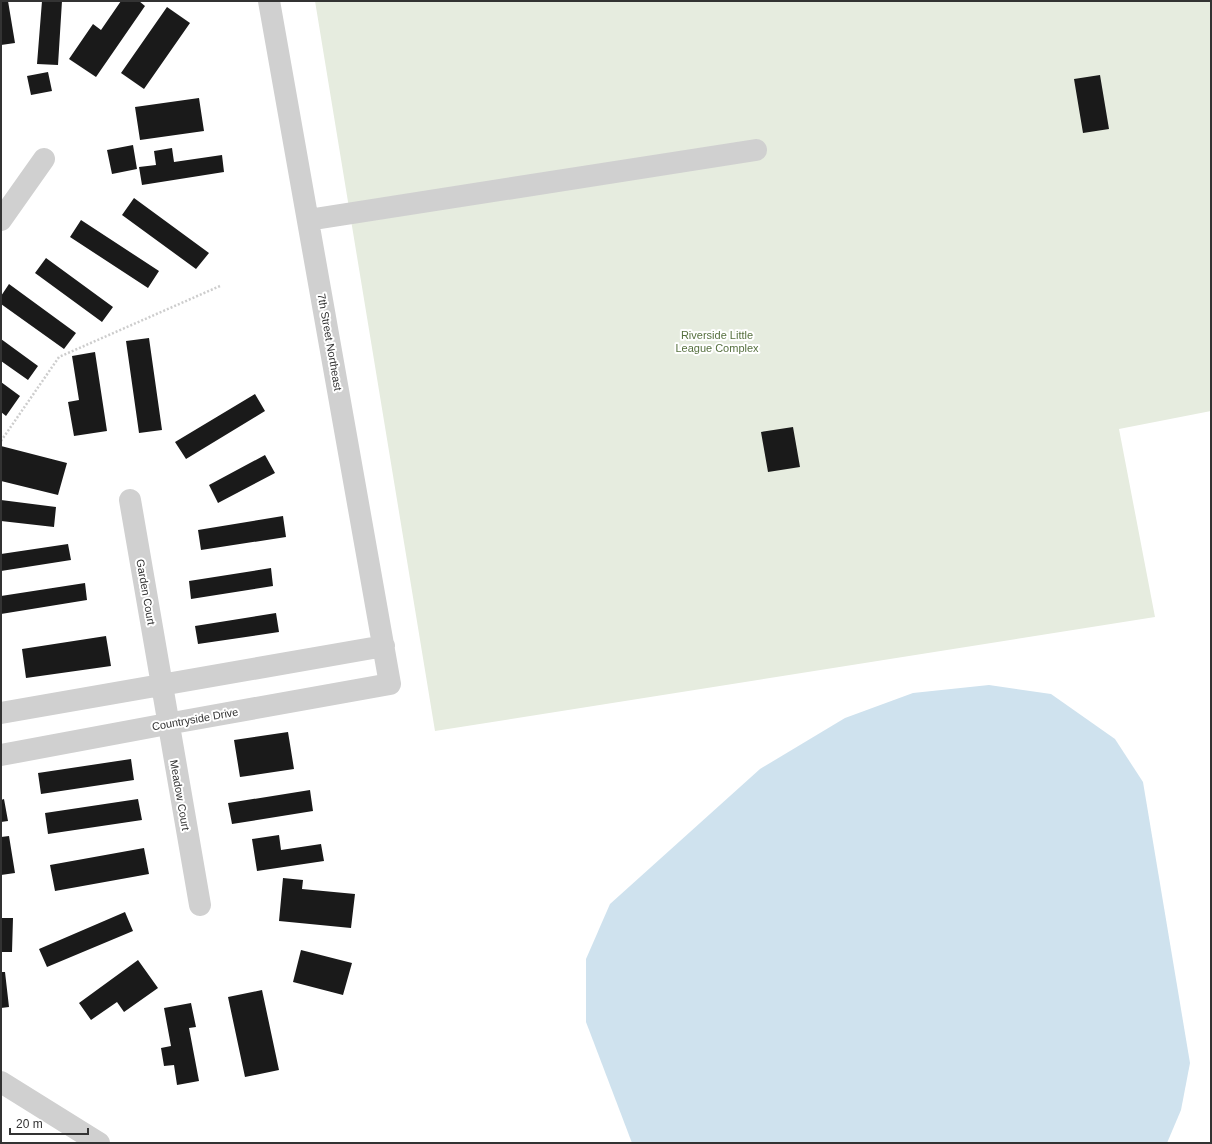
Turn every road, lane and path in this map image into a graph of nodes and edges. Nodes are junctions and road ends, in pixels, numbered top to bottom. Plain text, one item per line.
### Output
1 (269, 1) edge
2 (756, 150) dead end
3 (44, 159) dead end
4 (1, 220) edge
5 (308, 220) junction
6 (220, 286) dead end
7 (1, 441) edge
8 (130, 500) dead end
9 (384, 646) junction
10 (390, 684) joint
11 (162, 685) junction
12 (1, 713) edge
13 (167, 724) junction
14 (1, 755) edge
15 (200, 905) dead end
16 (1, 1082) edge
17 (99, 1143) edge

1 - 5 street, 7th Street Northeast
2 - 5 street
3 - 4 street
5 - 9 street, 7th Street Northeast
6 - 7 path
8 - 11 street, Garden Court
9 - 10 street, 7th Street Northeast
9 - 11 street
10 - 13 street, Countryside Drive
11 - 12 street
11 - 13 street, Meadow Court
13 - 14 street, Countryside Drive
13 - 15 street, Meadow Court
16 - 17 street

